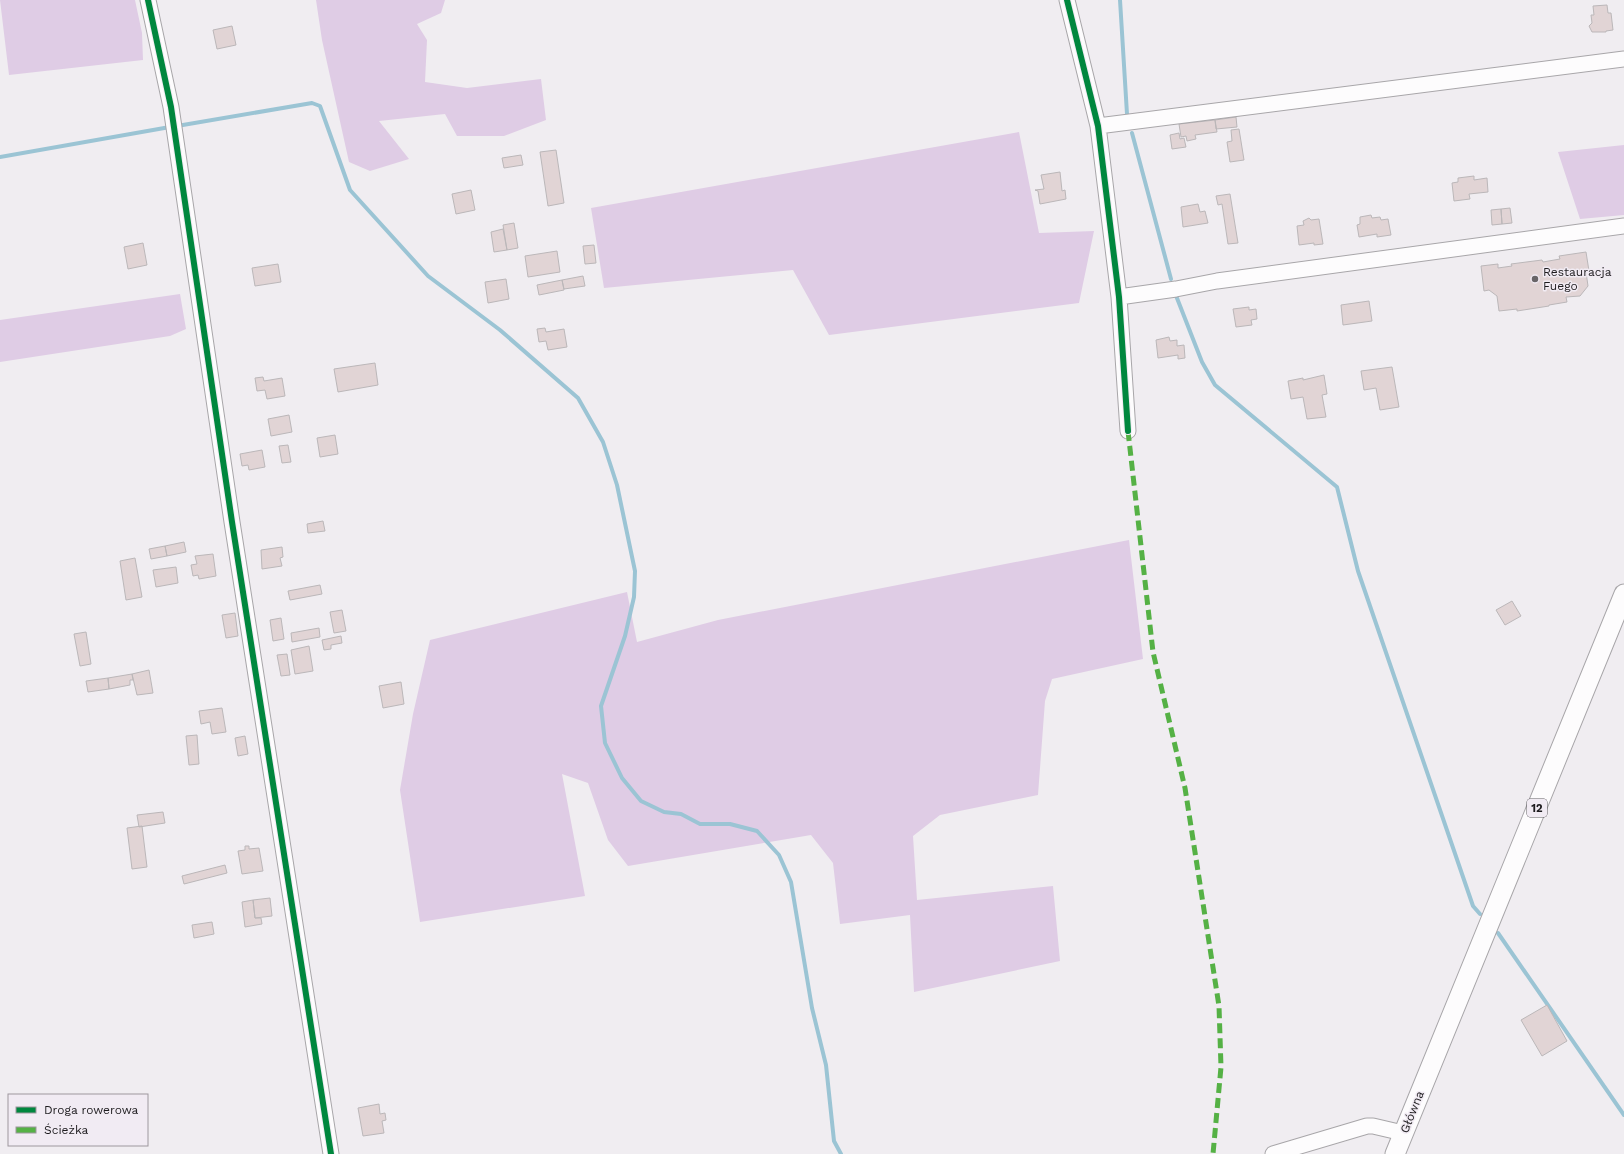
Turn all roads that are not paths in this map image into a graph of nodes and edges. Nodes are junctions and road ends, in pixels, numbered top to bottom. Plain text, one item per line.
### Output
1 (148, 0) edge
2 (1067, 0) edge
3 (1624, 59) edge
4 (1098, 126) junction
5 (1624, 226) edge
6 (1119, 297) junction
7 (1128, 431) dead end
8 (1624, 594) edge
9 (1403, 1133) junction
10 (331, 1154) edge
11 (1273, 1154) edge
12 (1395, 1154) edge

1 - 10 street
2 - 4 street
3 - 4 street
4 - 6 street
5 - 6 street
6 - 7 street
8 - 9 main road, Główna / 12
9 - 11 street
9 - 12 main road, Główna / 12

